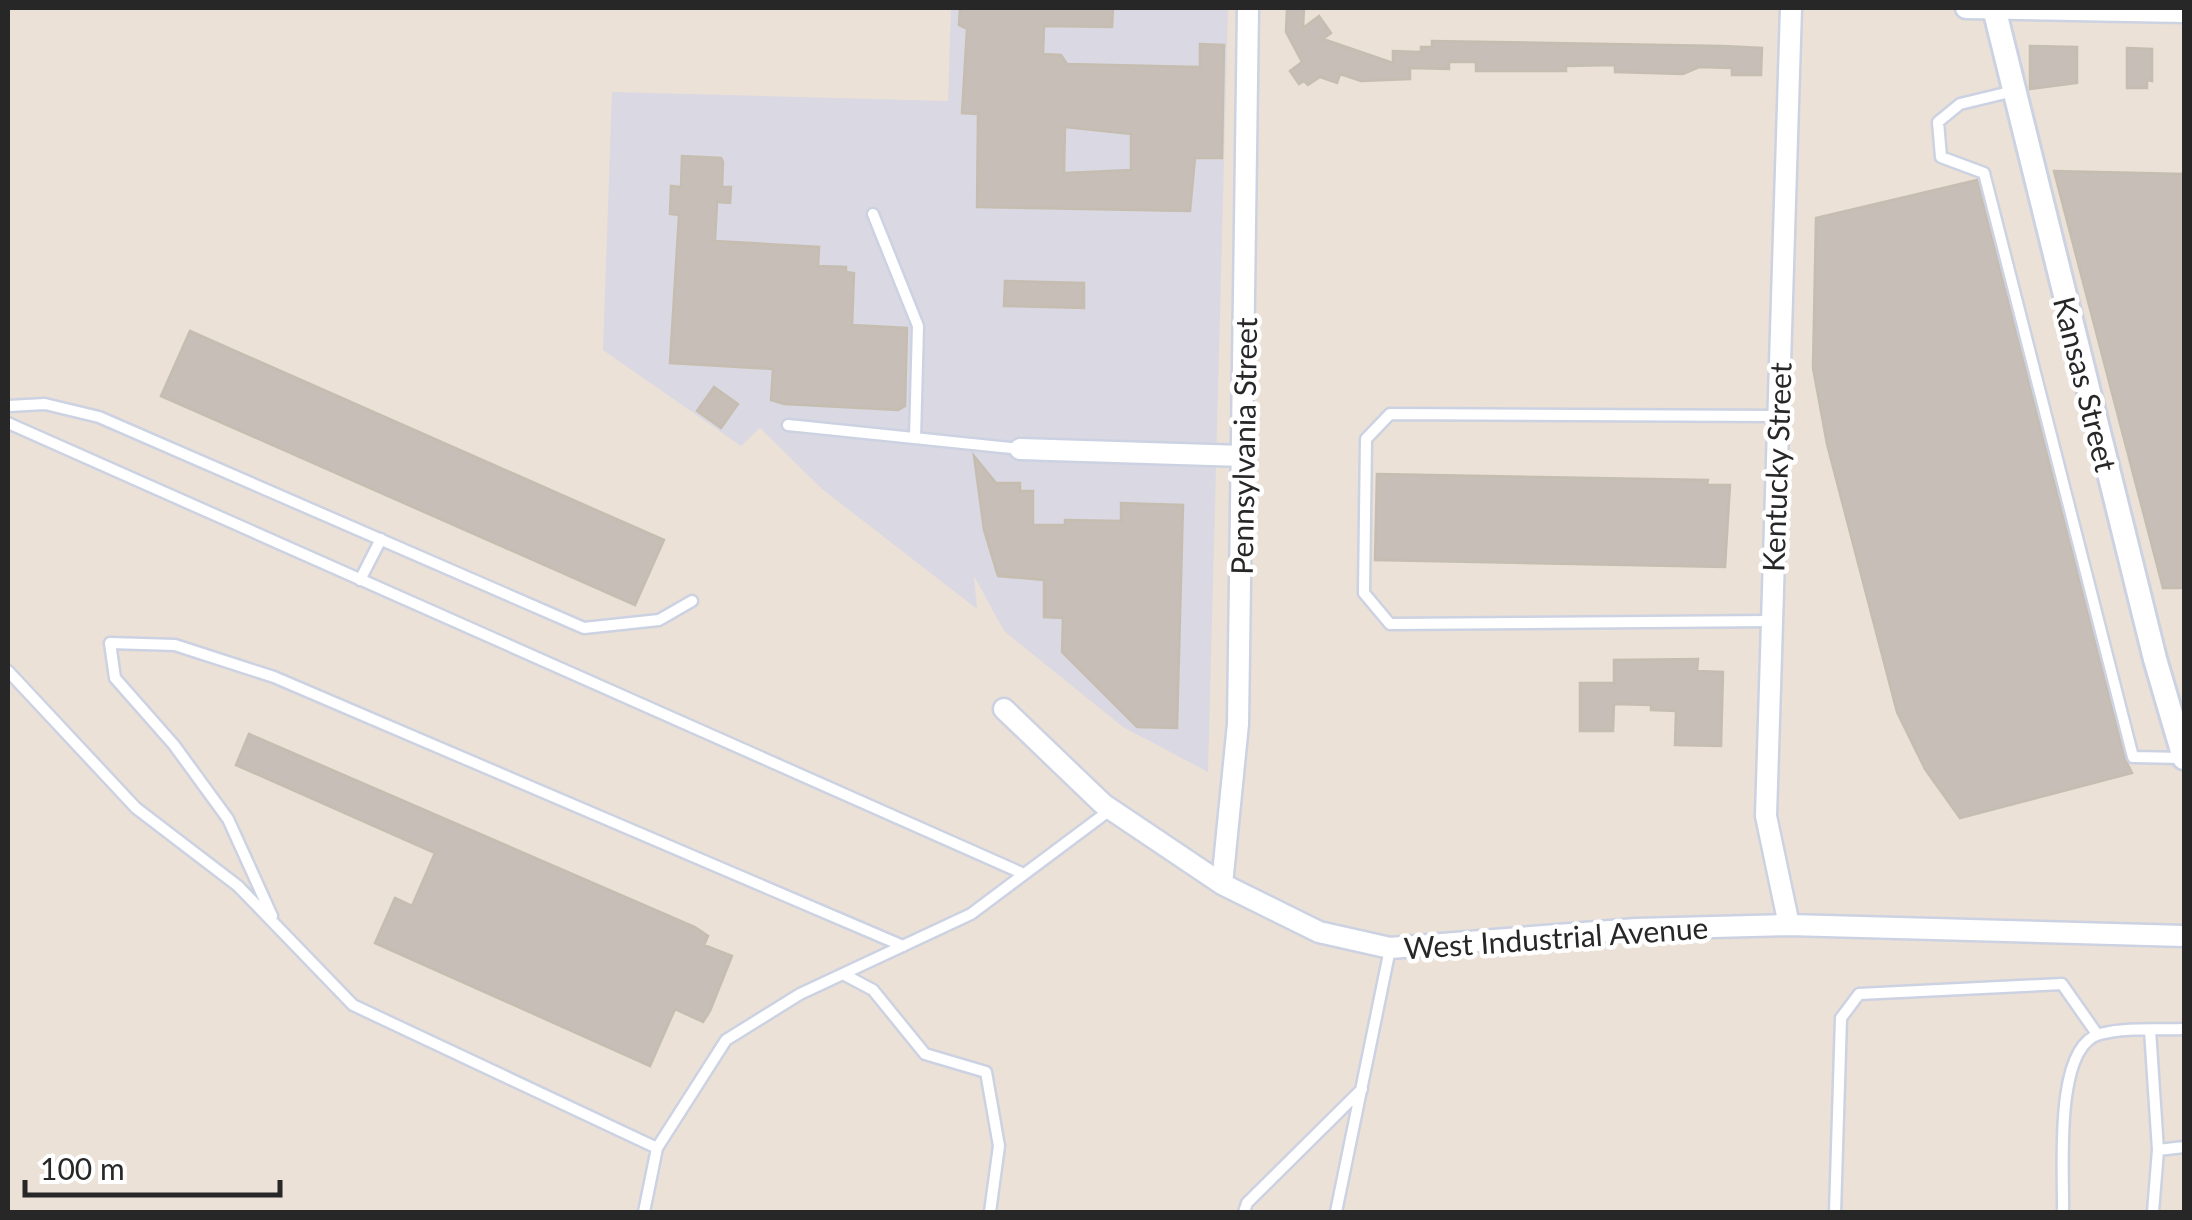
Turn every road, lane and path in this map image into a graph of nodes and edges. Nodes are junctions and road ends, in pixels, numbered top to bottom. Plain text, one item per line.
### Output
1 (1248, 8) edge
2 (1791, 8) edge
3 (1966, 8) edge
4 (1994, 8) edge
5 (2184, 12) edge
6 (2014, 92) junction
7 (873, 214) dead end
8 (8, 406) edge
9 (1777, 416) junction
10 (8, 423) edge
11 (788, 425) dead end
12 (915, 438) junction
13 (1020, 449) joint
14 (1243, 456) junction
15 (380, 539) junction
16 (360, 580) junction
17 (692, 601) dead end
18 (1771, 621) junction
19 (8, 671) edge
20 (1004, 709) dead end
21 (2184, 758) edge
22 (1110, 809) junction
23 (1024, 874) junction
24 (1222, 884) junction
25 (1790, 925) junction
26 (277, 926) junction
27 (2184, 936) edge
28 (903, 946) junction
29 (1390, 948) junction
30 (844, 974) junction
31 (2184, 1029) edge
32 (2150, 1030) junction
33 (2097, 1034) junction
34 (1362, 1088) junction
35 (2184, 1147) edge
36 (657, 1148) junction
37 (2158, 1150) junction
38 (644, 1212) edge
39 (990, 1212) edge
40 (1244, 1212) edge
41 (1336, 1212) edge
42 (1836, 1212) edge
43 (2063, 1212) edge
44 (2153, 1212) edge

1 - 14 street, Pennsylvania Street
2 - 9 street, Kentucky Street
3 - 4 street
4 - 5 street
4 - 6 street, Kansas Street
6 - 21 street, Kansas Street
6 - 21 lane
7 - 12 lane
8 - 15 lane
9 - 18 street, Kentucky Street
9 - 18 lane
10 - 16 lane
11 - 12 lane
12 - 13 lane
13 - 14 street
14 - 24 street, Pennsylvania Street
15 - 16 lane
15 - 17 lane
16 - 23 lane
18 - 25 street, Kentucky Street
19 - 26 lane
20 - 22 street, West Industrial Avenue
22 - 23 lane
22 - 24 street, West Industrial Avenue
23 - 28 lane
24 - 29 street, West Industrial Avenue
25 - 27 street, West Industrial Avenue
25 - 29 street, West Industrial Avenue
26 - 28 lane
26 - 36 lane
28 - 30 lane
29 - 34 lane
30 - 36 lane
30 - 39 lane
31 - 32 lane
32 - 33 lane
32 - 37 lane
33 - 42 lane
33 - 43 lane
34 - 40 lane
34 - 41 lane
35 - 37 lane
36 - 38 lane
37 - 44 lane

